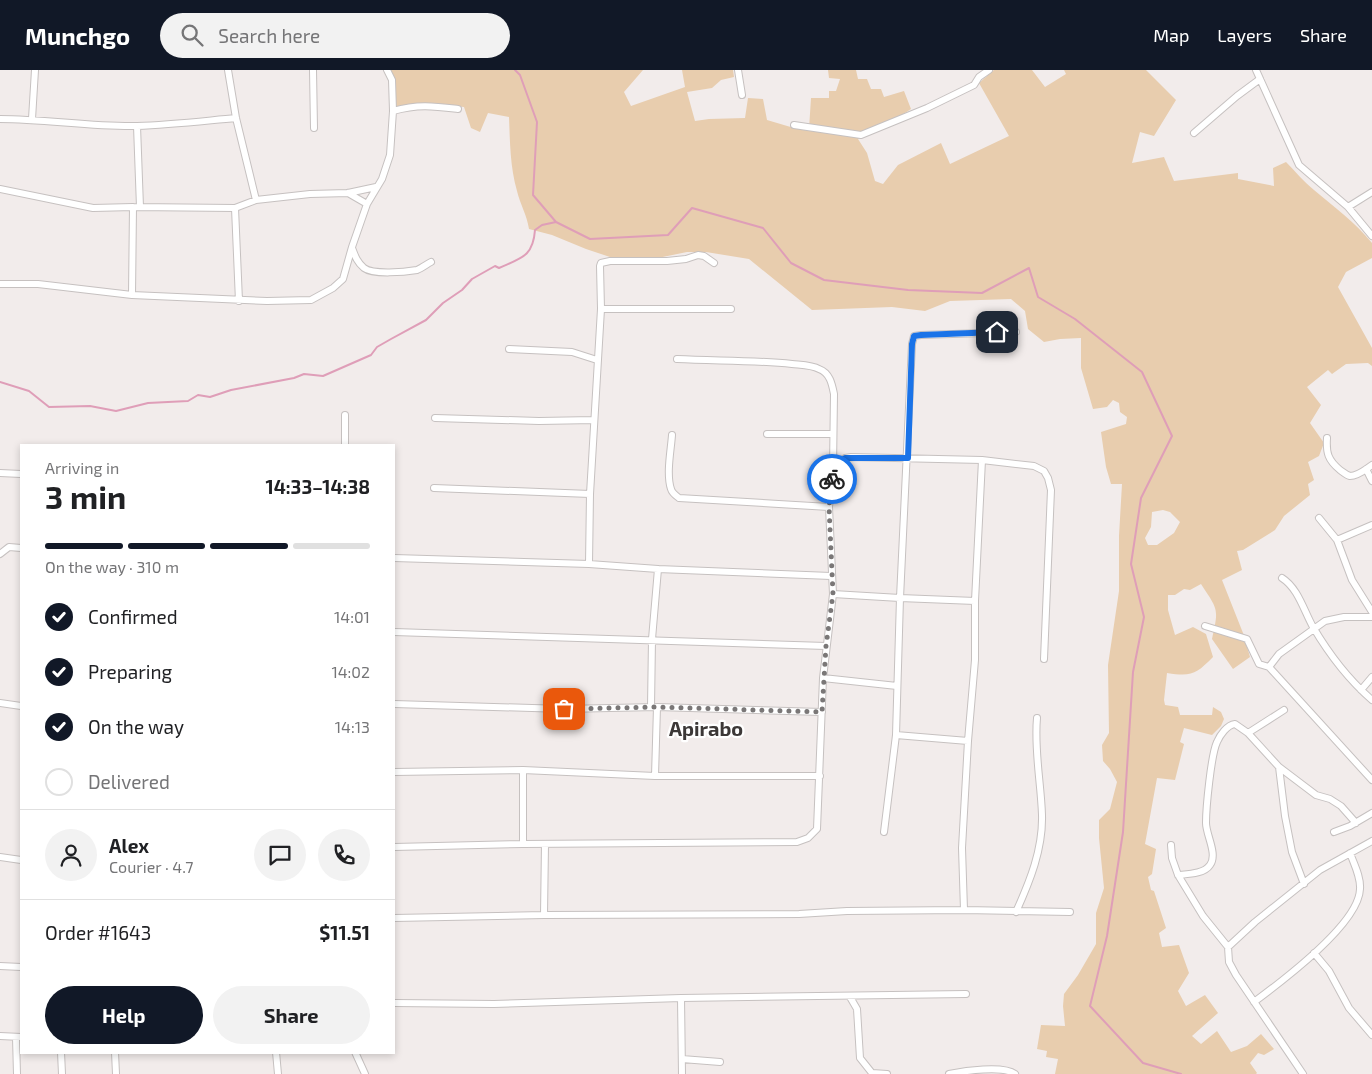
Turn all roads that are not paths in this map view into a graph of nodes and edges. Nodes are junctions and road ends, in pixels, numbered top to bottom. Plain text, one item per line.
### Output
1 (34, 70) edge
2 (228, 70) edge
3 (313, 70) edge
4 (387, 70) edge
5 (738, 70) edge
6 (989, 70) edge
7 (1256, 70) edge
8 (1260, 79) junction
9 (742, 95) dead end
10 (458, 109) dead end
11 (393, 111) junction
12 (236, 118) junction
13 (0, 119) edge
14 (32, 119) junction
15 (794, 125) dead end
16 (137, 126) junction
17 (314, 128) dead end
18 (1194, 133) dead end
19 (376, 188) junction
20 (0, 189) edge
21 (1372, 192) edge
22 (348, 193) junction
23 (256, 200) junction
24 (367, 204) junction
25 (137, 207) junction
26 (1348, 207) junction
27 (235, 208) junction
28 (1372, 236) edge
29 (352, 247) junction
30 (431, 262) dead end
31 (714, 263) dead end
32 (0, 284) edge
33 (132, 295) junction
34 (239, 301) junction
35 (601, 309) junction
36 (731, 309) dead end
37 (1016, 332) dead end
38 (509, 349) dead end
39 (677, 359) dead end
40 (597, 360) junction
41 (345, 416) dead end
42 (435, 418) dead end
43 (594, 420) junction
44 (672, 434) dead end
45 (767, 434) dead end
46 (833, 434) junction
47 (1327, 438) dead end
48 (345, 444) edge
49 (908, 458) junction
50 (982, 460) junction
51 (1369, 467) edge
52 (833, 468) junction
53 (0, 473) edge
54 (20, 474) edge
55 (1372, 481) edge
56 (434, 488) dead end
57 (590, 494) junction
58 (829, 507) junction
59 (1319, 518) dead end
60 (1372, 525) edge
61 (1336, 540) junction
62 (20, 548) edge
63 (0, 554) edge
64 (395, 558) edge
65 (589, 564) junction
66 (658, 568) junction
67 (831, 576) junction
68 (1282, 578) dead end
69 (833, 594) junction
70 (900, 598) junction
71 (974, 601) junction
72 (1372, 612) edge
73 (1372, 616) edge
74 (1205, 626) dead end
75 (1314, 629) junction
76 (395, 632) edge
77 (652, 639) junction
78 (826, 646) junction
79 (1044, 659) dead end
80 (1269, 667) junction
81 (1372, 677) edge
82 (823, 678) junction
83 (898, 686) junction
84 (1361, 690) junction
85 (1372, 700) edge
86 (0, 703) edge
87 (395, 704) edge
88 (20, 706) edge
89 (654, 707) junction
90 (1284, 710) dead end
91 (822, 712) junction
92 (1037, 718) dead end
93 (1248, 733) junction
94 (896, 735) junction
95 (968, 741) junction
96 (1279, 767) junction
97 (523, 770) junction
98 (395, 772) edge
99 (655, 776) junction
100 (820, 776) junction
101 (1372, 780) edge
102 (1372, 813) edge
103 (1356, 823) junction
104 (884, 832) dead end
105 (1334, 832) dead end
106 (1372, 841) edge
107 (522, 844) junction
108 (544, 844) junction
109 (1171, 845) dead end
110 (395, 847) edge
111 (1350, 853) junction
112 (0, 857) edge
113 (20, 860) edge
114 (1178, 875) junction
115 (1304, 884) junction
116 (964, 910) junction
117 (1016, 912) junction
118 (1070, 912) dead end
119 (544, 915) junction
120 (395, 918) edge
121 (1228, 948) junction
122 (1314, 953) junction
123 (0, 966) edge
124 (20, 967) edge
125 (966, 994) dead end
126 (850, 997) junction
127 (681, 998) junction
128 (1254, 1002) junction
129 (395, 1003) edge
130 (1372, 1035) edge
131 (0, 1036) edge
132 (18, 1037) edge
133 (61, 1054) edge
134 (115, 1054) edge
135 (276, 1054) edge
136 (356, 1054) edge
137 (682, 1059) junction
138 (720, 1062) dead end
139 (864, 1066) junction
140 (17, 1074) edge
141 (62, 1074) edge
142 (116, 1074) edge
143 (278, 1074) edge
144 (365, 1074) edge
145 (682, 1074) edge
146 (863, 1074) edge
147 (887, 1074) edge
148 (949, 1074) edge
149 (1015, 1074) edge
150 (1303, 1074) edge

1 - 14 street
2 - 12 street
3 - 17 street
4 - 11 street
5 - 9 street
6 - 15 street
7 - 8 street
8 - 18 street
8 - 26 street
10 - 11 street
11 - 19 street
12 - 16 street
12 - 23 street
13 - 14 street
14 - 16 street
16 - 25 street
19 - 22 street
19 - 24 street
20 - 25 street
21 - 26 street
22 - 23 street
22 - 24 street
23 - 27 street
24 - 29 street
25 - 27 street
25 - 33 street
26 - 28 street
27 - 34 street
29 - 30 street
29 - 34 street
31 - 35 street
32 - 33 street
33 - 34 street
35 - 36 street
35 - 40 street
37 - 49 street
38 - 40 street
39 - 46 street
40 - 43 street
41 - 48 street
42 - 43 street
43 - 57 street
44 - 58 street
45 - 46 street
46 - 52 street
47 - 51 street
49 - 50 street
49 - 52 street
49 - 70 street
50 - 71 street
50 - 79 street
51 - 55 street
52 - 58 street
53 - 54 street
56 - 57 street
57 - 65 street
58 - 67 street
59 - 61 street
60 - 61 street
61 - 72 street
62 - 63 street
64 - 65 street
65 - 66 street
66 - 67 street
66 - 77 street
67 - 69 street
68 - 75 street
69 - 70 street
69 - 78 street
70 - 71 street
70 - 83 street
71 - 95 street
73 - 75 street
74 - 80 street
75 - 80 street
75 - 84 street
76 - 77 street
77 - 78 street
77 - 89 street
78 - 82 street
80 - 101 street
81 - 84 street
82 - 83 street
82 - 91 street
83 - 94 street
84 - 85 street
86 - 88 street
87 - 89 street
89 - 91 street
89 - 99 street
90 - 93 street
91 - 100 street
92 - 117 street
93 - 96 street
93 - 114 street
94 - 95 street
94 - 104 street
95 - 116 street
96 - 103 street
96 - 115 street
97 - 98 street
97 - 99 street
97 - 107 street
99 - 100 street
100 - 108 street
102 - 103 street
103 - 105 street
106 - 111 street
107 - 108 street
107 - 110 street
108 - 119 street
109 - 114 street
111 - 115 street
111 - 122 street
112 - 113 street
114 - 121 street
115 - 121 street
116 - 117 street
116 - 119 street
117 - 118 street
119 - 120 street
121 - 128 street
122 - 128 street
122 - 130 street
123 - 124 street
125 - 126 street
126 - 127 street
126 - 139 street
127 - 129 street
127 - 137 street
128 - 150 street
131 - 132 street
132 - 140 street
133 - 141 street
134 - 142 street
135 - 143 street
136 - 144 street
137 - 138 street
137 - 145 street
139 - 146 street
139 - 147 street
148 - 149 street

